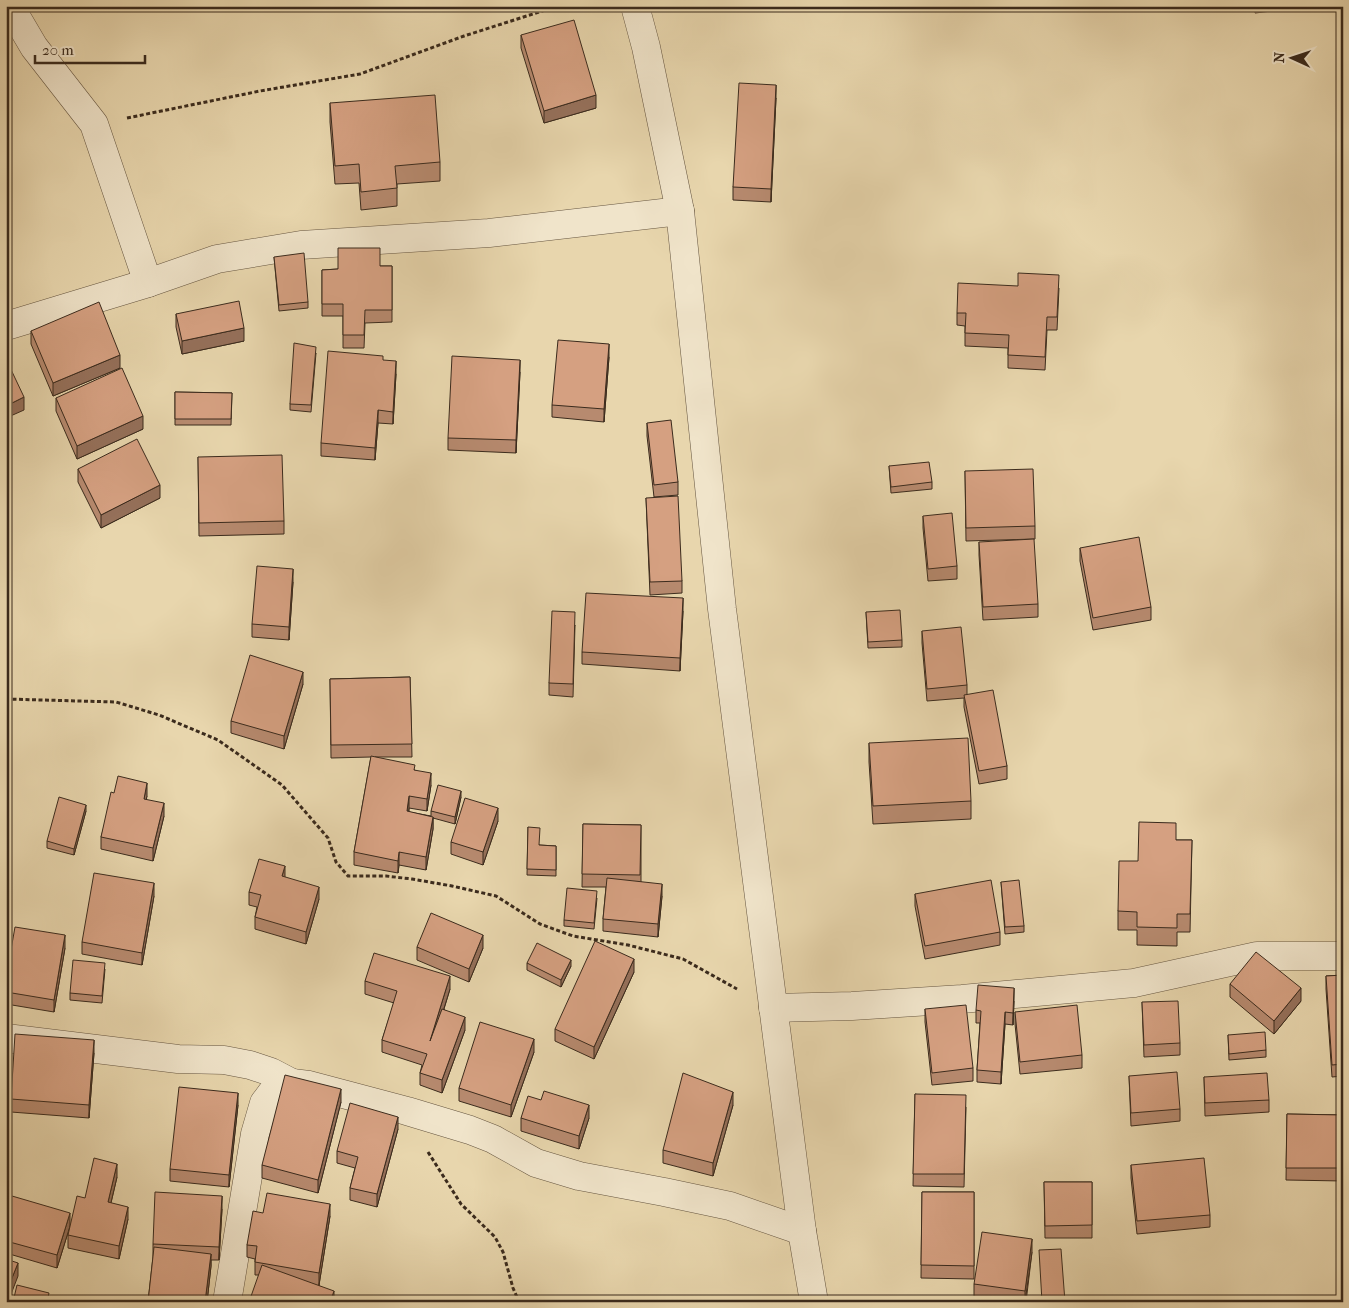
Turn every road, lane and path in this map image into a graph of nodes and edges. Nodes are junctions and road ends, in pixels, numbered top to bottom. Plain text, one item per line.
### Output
1 (12, 6) edge
2 (558, 6) edge
3 (635, 6) edge
4 (94, 124) junction
5 (680, 211) junction
6 (148, 283) junction
7 (6, 326) edge
8 (6, 699) edge
9 (1343, 956) edge
10 (773, 1008) junction
11 (6, 1038) edge
12 (292, 1083) junction
13 (407, 1111) junction
14 (802, 1231) junction
15 (227, 1302) edge
16 (519, 1302) edge
17 (814, 1302) edge

1 - 4 street
2 - 4 path
3 - 5 street
4 - 6 street
5 - 6 street
5 - 10 street
6 - 7 street
8 - 10 path
9 - 10 street
10 - 14 street
11 - 12 street
12 - 13 street
12 - 15 street
13 - 14 street
13 - 16 path
14 - 17 street

